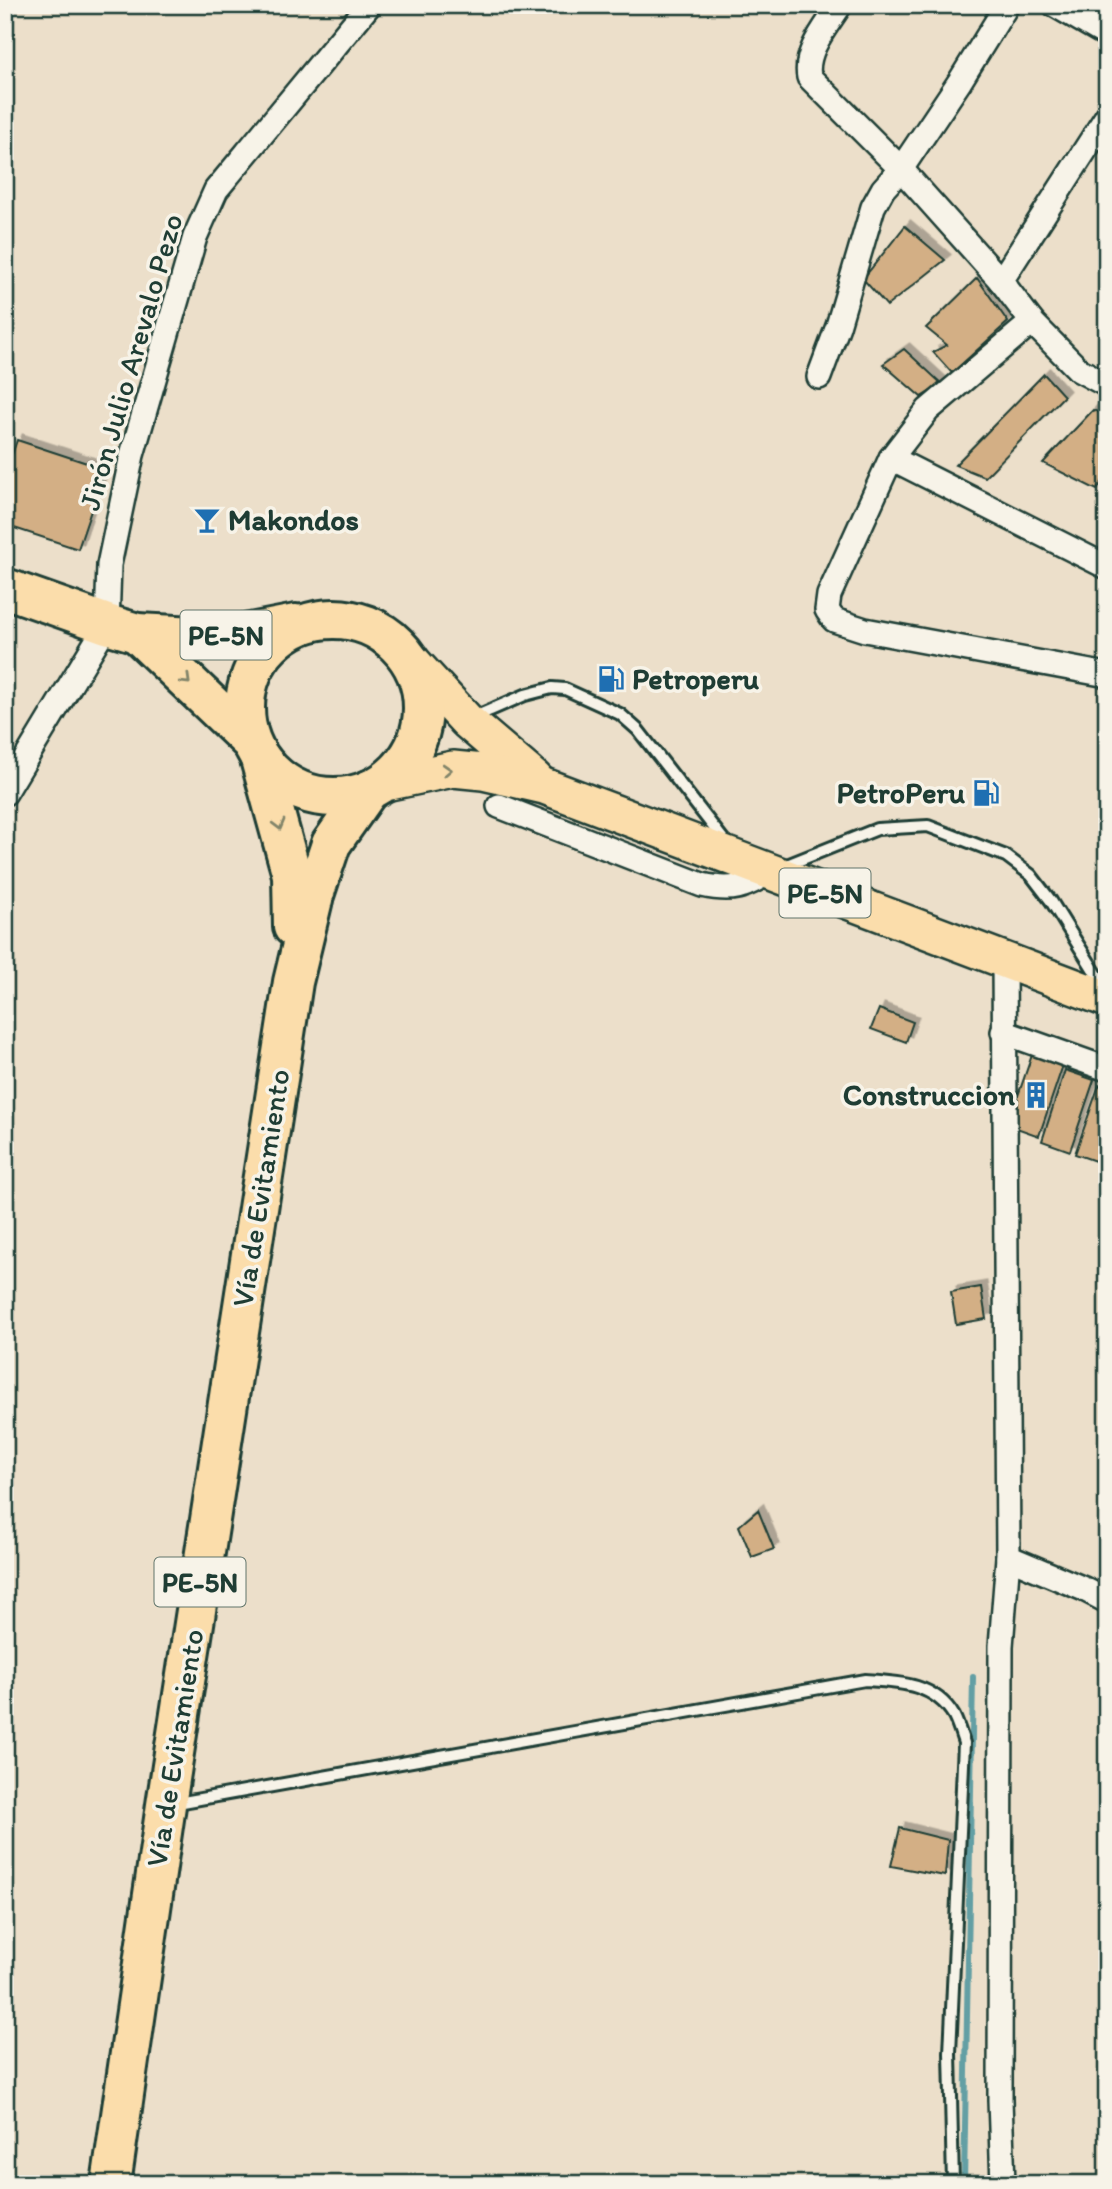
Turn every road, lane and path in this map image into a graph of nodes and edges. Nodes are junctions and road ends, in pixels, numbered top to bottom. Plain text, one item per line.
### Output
1 (369, 5) edge
2 (840, 5) edge
3 (1007, 5) edge
4 (1055, 5) edge
5 (1107, 35) edge
6 (1107, 116) edge
7 (901, 169) junction
8 (1001, 281) junction
9 (1032, 322) junction
10 (819, 377) dead end
11 (1107, 385) edge
12 (891, 458) junction
13 (1107, 568) edge
14 (5, 588) edge
15 (314, 621) junction
16 (122, 629) junction
17 (398, 646) junction
18 (1107, 674) edge
19 (467, 721) junction
20 (255, 750) junction
21 (544, 786) junction
22 (375, 787) junction
23 (5, 793) edge
24 (499, 806) dead end
25 (755, 866) junction
26 (1004, 961) junction
27 (293, 982) junction
28 (1107, 990) edge
29 (1107, 999) edge
30 (1003, 1032) junction
31 (1107, 1069) edge
32 (1008, 1557) junction
33 (1107, 1601) edge
34 (166, 1805) junction
35 (111, 2184) edge
36 (953, 2184) edge
37 (1003, 2184) edge

1 - 16 street, Jirón Julio Arevalo Pezo
2 - 7 street
3 - 7 street
4 - 5 street
6 - 8 street
7 - 8 street
7 - 10 street
8 - 9 street
9 - 11 street
9 - 12 street
12 - 13 street
12 - 18 street
14 - 16 highway, PE-5N
15 - 16 highway, PE-5N
15 - 17 highway
15 - 20 highway
16 -> 20 highway, PE-5N
16 - 23 street
17 - 19 main road, PE-5N
17 - 22 highway
19 - 21 main road, PE-5N
19 - 25 lane
20 - 22 highway
20 -> 27 highway, Vía de Evitamiento / PE-5N
22 -> 21 main road, PE-5N
21 - 25 main road, PE-5N
22 - 27 highway, Vía de Evitamiento / PE-5N
24 - 25 street
25 - 26 main road, PE-5N
25 - 28 lane
26 - 29 main road, PE-5N
26 - 30 street
27 - 34 highway, Vía de Evitamiento / PE-5N
30 - 31 street
30 - 32 street
32 - 33 street
32 - 37 street
34 - 35 highway, Vía de Evitamiento / PE-5N
34 - 36 lane

